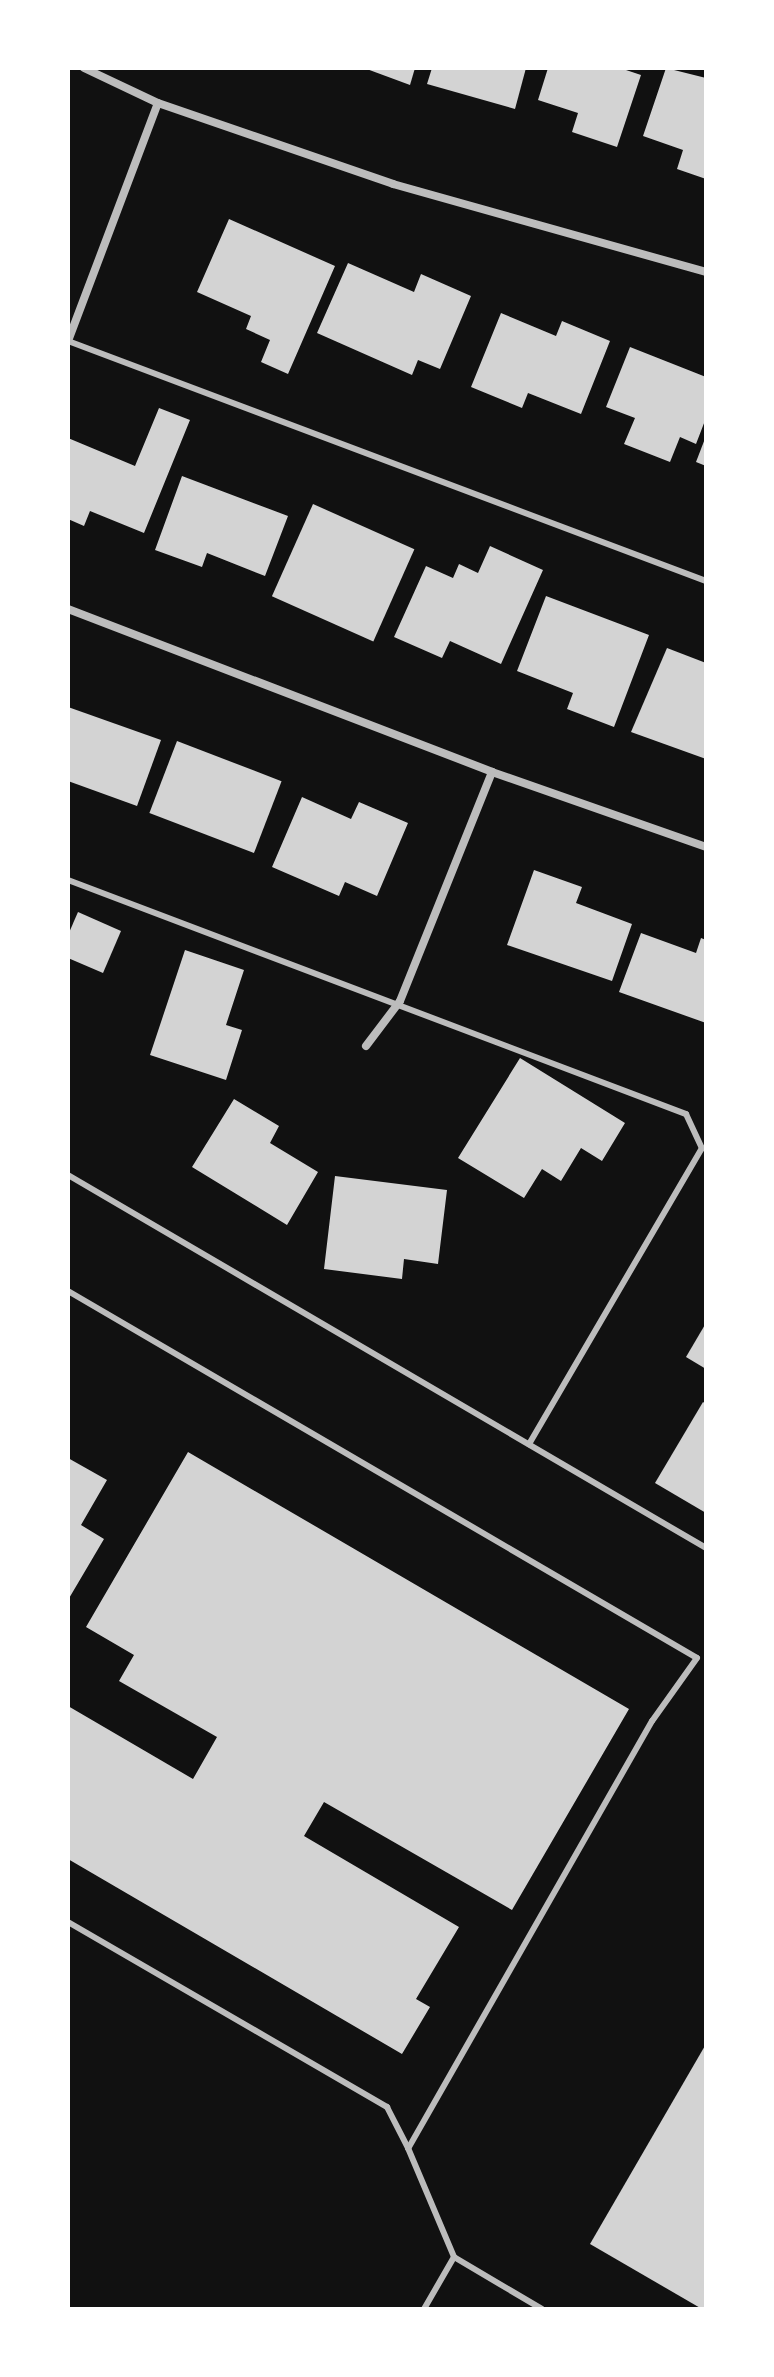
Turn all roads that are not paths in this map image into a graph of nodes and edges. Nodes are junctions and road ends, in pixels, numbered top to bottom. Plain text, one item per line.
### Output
1 (84, 68) edge
2 (158, 103) junction
3 (706, 272) edge
4 (68, 341) edge
5 (706, 581) edge
6 (68, 609) edge
7 (492, 772) junction
8 (706, 847) edge
9 (68, 880) edge
10 (400, 1001) junction
11 (366, 1046) dead end
12 (68, 1175) edge
13 (68, 1291) edge
14 (529, 1444) junction
15 (706, 1548) edge
16 (697, 1658) junction
17 (706, 1664) edge
18 (68, 1922) edge
19 (408, 2148) junction
20 (454, 2257) junction
21 (424, 2309) edge
22 (542, 2309) edge

1 - 2 street
2 - 3 street
2 - 4 street
4 - 5 lane
6 - 7 street
7 - 8 street
7 - 10 street
9 - 10 lane
10 - 11 street
10 - 14 lane
12 - 14 lane
13 - 16 lane
14 - 15 lane
16 - 17 lane
16 - 19 lane
18 - 19 lane
19 - 20 lane
20 - 21 lane
20 - 22 lane

